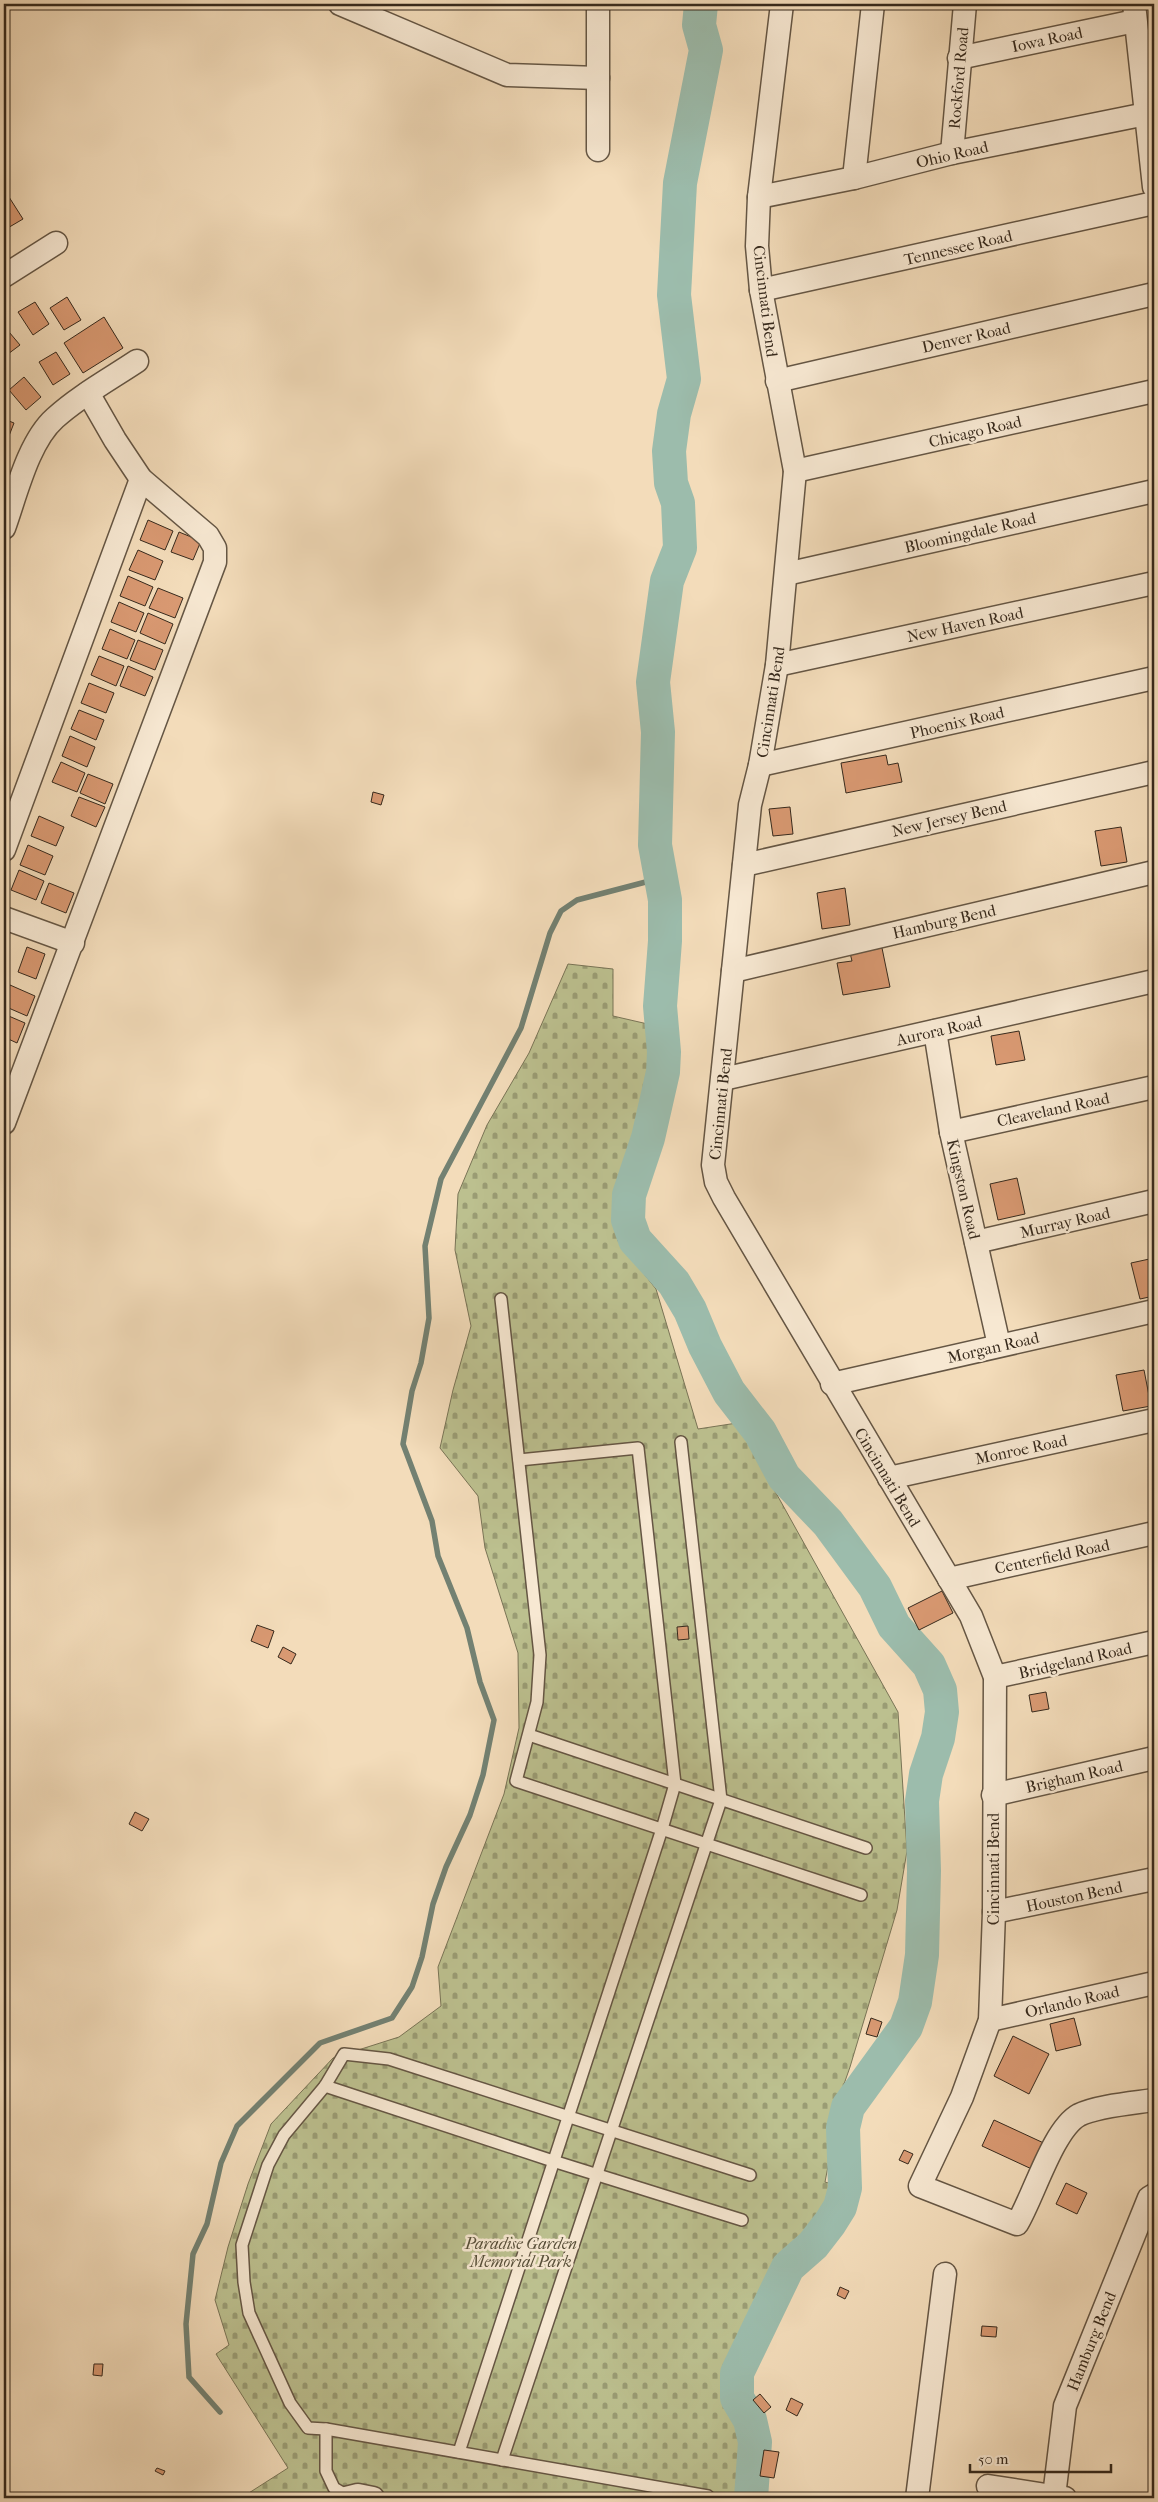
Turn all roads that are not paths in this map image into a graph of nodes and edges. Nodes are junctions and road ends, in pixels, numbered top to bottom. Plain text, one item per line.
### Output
1 (340, 4) edge
2 (598, 4) edge
3 (782, 4) edge
4 (873, 4) edge
5 (965, 4) edge
6 (1134, 12) edge
7 (959, 58) junction
8 (598, 78) junction
9 (1146, 114) junction
10 (598, 150) dead end
11 (952, 153) junction
12 (854, 178) junction
13 (1154, 187) edge
14 (759, 197) junction
15 (1154, 203) edge
16 (56, 243) dead end
17 (4, 276) edge
18 (761, 290) junction
19 (1154, 294) edge
20 (137, 362) dead end
21 (777, 381) junction
22 (1154, 391) edge
23 (88, 393) junction
24 (795, 471) junction
25 (141, 479) junction
26 (1154, 491) edge
27 (4, 528) edge
28 (786, 574) junction
29 (1154, 583) edge
30 (777, 665) junction
31 (1154, 678) edge
32 (760, 765) junction
33 (1154, 772) edge
34 (4, 850) edge
35 (744, 864) junction
36 (1154, 872) edge
37 (4, 918) edge
38 (73, 943) junction
39 (733, 971) junction
40 (1154, 982) edge
41 (935, 1031) junction
42 (724, 1079) junction
43 (1154, 1087) edge
44 (4, 1122) edge
45 (952, 1132) junction
46 (1154, 1201) edge
47 (976, 1242) junction
48 (500, 1298) dead end
49 (1154, 1311) edge
50 (999, 1345) junction
51 (832, 1384) junction
52 (1154, 1420) edge
53 (681, 1442) dead end
54 (519, 1460) junction
55 (889, 1478) junction
56 (1154, 1533) edge
57 (949, 1579) junction
58 (1154, 1642) edge
59 (995, 1677) junction
60 (529, 1735) junction
61 (1154, 1758) edge
62 (674, 1784) junction
63 (993, 1795) junction
64 (721, 1800) junction
65 (662, 1829) junction
66 (706, 1844) junction
67 (866, 1848) dead end
68 (1154, 1879) edge
69 (861, 1895) dead end
70 (994, 1912) junction
71 (1154, 1983) edge
72 (990, 2020) junction
73 (325, 2086) junction
74 (1154, 2100) edge
75 (568, 2117) junction
76 (611, 2131) junction
77 (553, 2162) junction
78 (596, 2175) junction
79 (750, 2175) dead end
80 (1154, 2195) edge
81 (742, 2220) dead end
82 (945, 2274) dead end
83 (326, 2429) junction
84 (459, 2452) junction
85 (502, 2460) junction
86 (988, 2486) dead end
87 (1060, 2497) edge
88 (347, 2498) edge
89 (373, 2498) edge
90 (707, 2498) edge
91 (917, 2498) edge

1 - 8 street
2 - 8 street
3 - 14 street, Cincinnati Bend
4 - 12 street
5 - 7 street, Rockford Road
6 - 7 street, Iowa Road
6 - 9 street
7 - 11 street, Rockford Road
8 - 10 street
9 - 11 street, Ohio Road
9 - 13 street
11 - 12 street, Ohio Road
12 - 14 street, Ohio Road
14 - 18 street, Cincinnati Bend
15 - 18 street, Tennessee Road
16 - 17 street
18 - 21 street, Cincinnati Bend
19 - 21 street, Denver Road
20 - 23 street
21 - 24 street, Cincinnati Bend
22 - 24 street, Chicago Road
23 - 25 street
23 - 27 street
24 - 28 street, Cincinnati Bend
25 - 34 street
25 - 38 street
26 - 28 street, Bloomingdale Road
28 - 30 street, Cincinnati Bend
29 - 30 street, New Haven Road
30 - 32 street, Cincinnati Bend
31 - 32 street, Phoenix Road
32 - 35 street, Cincinnati Bend
33 - 35 street, New Jersey Bend
35 - 39 street, Cincinnati Bend
36 - 39 street, Hamburg Bend
37 - 38 street
38 - 44 street
39 - 42 street, Cincinnati Bend
40 - 41 street, Aurora Road
41 - 42 street, Aurora Road
41 - 45 street, Kingston Road
42 - 51 street, Cincinnati Bend
43 - 45 street, Cleaveland Road
45 - 47 street, Kingston Road
46 - 47 street, Murray Road
47 - 50 street, Kingston Road
48 - 54 lane
49 - 50 street, Morgan Road
50 - 51 street, Morgan Road
51 - 55 street, Cincinnati Bend
52 - 55 street, Monroe Road
53 - 64 lane
54 - 60 lane
54 - 62 lane
55 - 57 street, Cincinnati Bend
56 - 57 street, Centerfield Road
57 - 59 street, Cincinnati Bend
58 - 59 street, Bridgeland Road
59 - 63 street, Cincinnati Bend
60 - 62 lane
60 - 65 lane
61 - 63 street, Brigham Road
62 - 64 lane
62 - 65 lane
63 - 70 street, Cincinnati Bend
64 - 66 lane
64 - 67 lane
65 - 66 lane
65 - 75 lane
66 - 69 lane
66 - 76 lane
68 - 70 street, Houston Bend
70 - 72 street, Cincinnati Bend
71 - 72 street, Orlando Road
72 - 74 street, Cincinnati Bend
73 - 75 lane
73 - 77 lane
73 - 83 lane
75 - 76 lane
75 - 77 lane
76 - 78 lane
76 - 79 lane
77 - 78 lane
77 - 84 lane
78 - 81 lane
78 - 85 lane
80 - 87 street, Hamburg Bend
82 - 91 street
83 - 84 lane
83 - 88 lane
84 - 85 lane
85 - 90 lane
86 - 87 street
88 - 89 street

